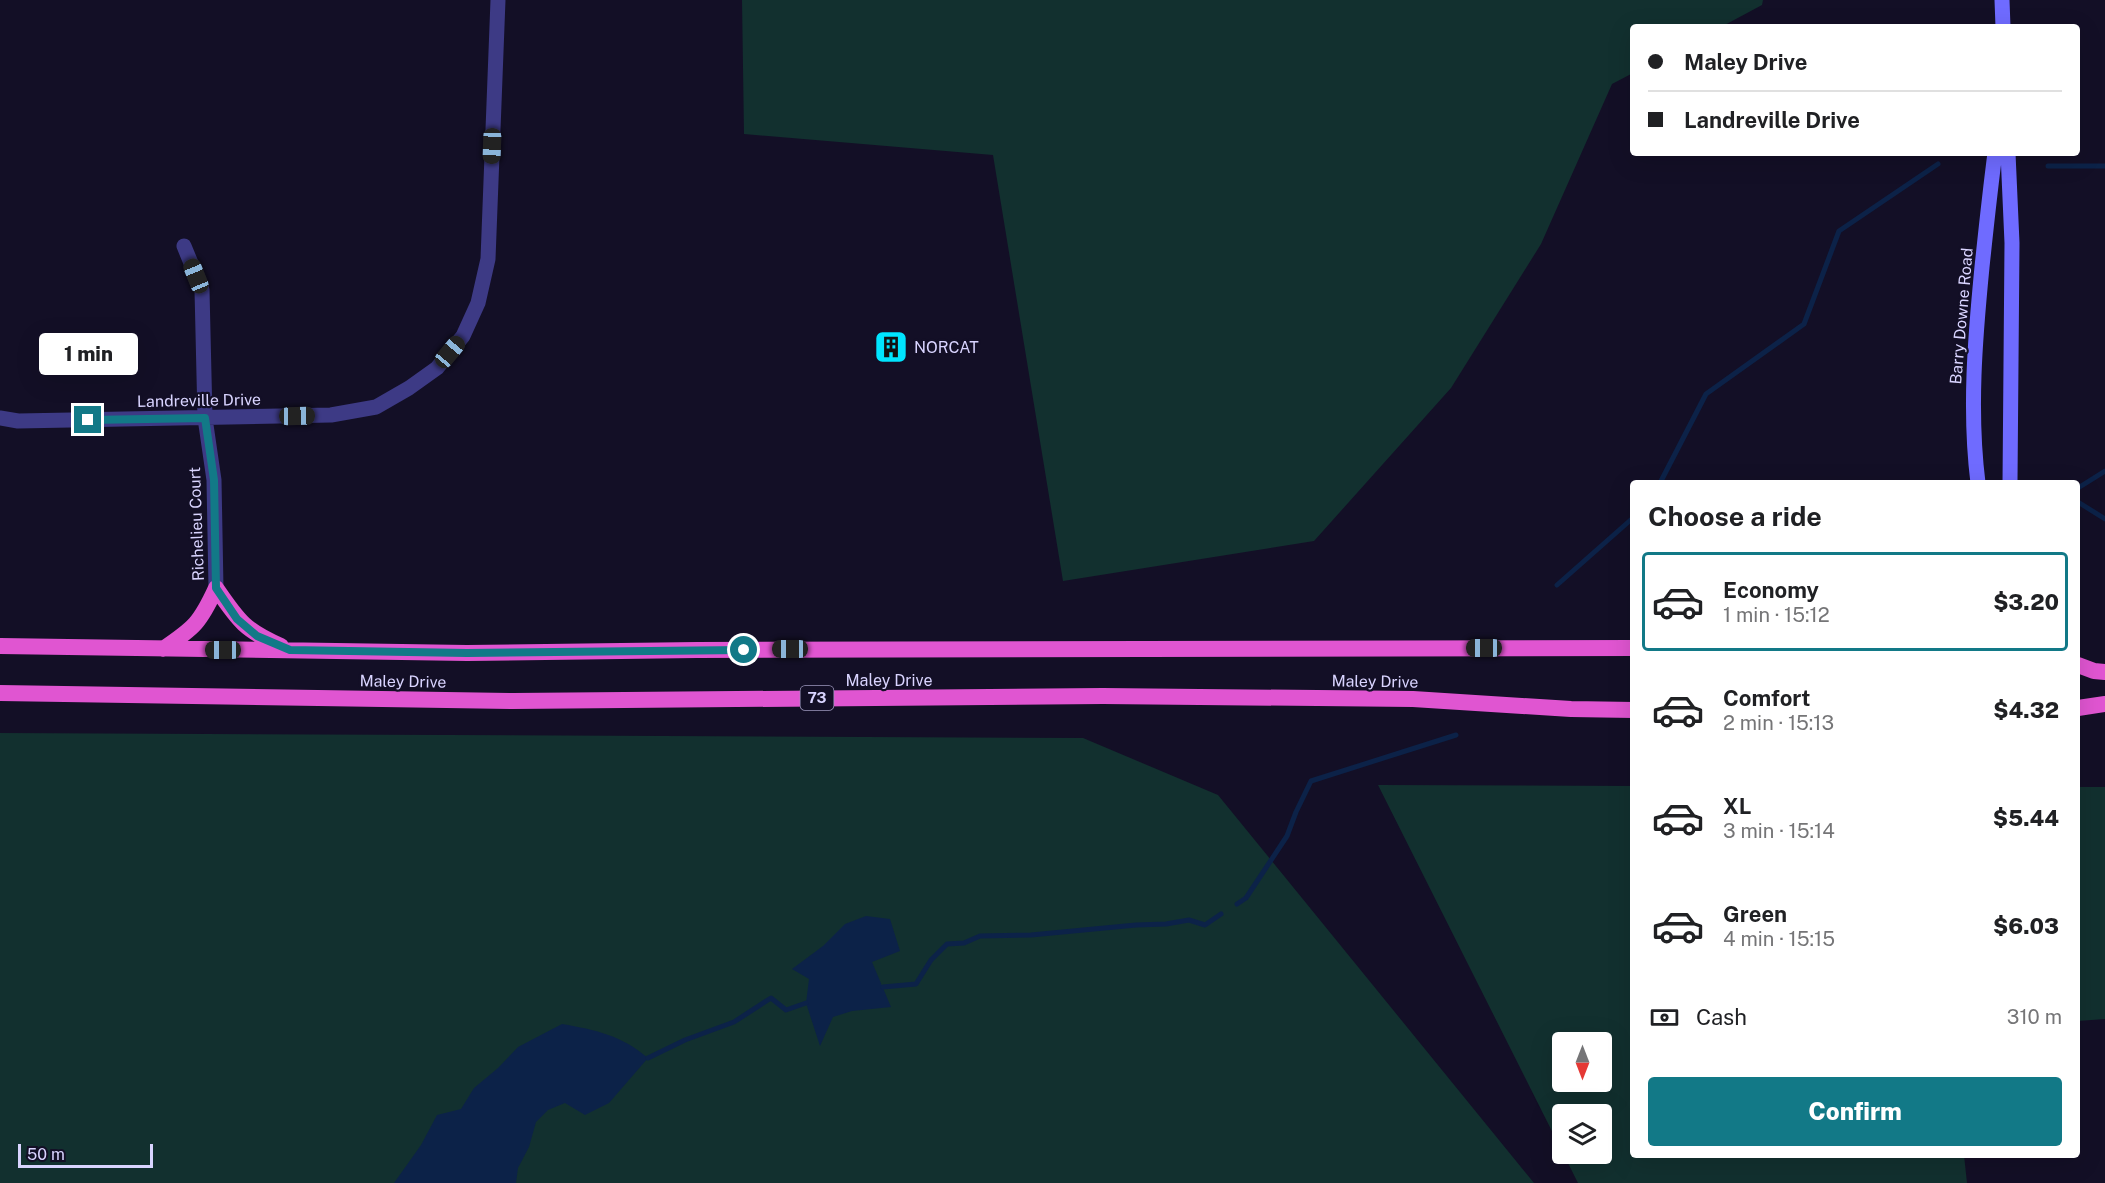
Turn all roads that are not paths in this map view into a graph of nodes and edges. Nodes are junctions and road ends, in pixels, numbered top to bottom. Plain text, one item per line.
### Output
1 (498, 0) edge
2 (2002, 0) edge
3 (2002, 24) edge
4 (1995, 156) edge
5 (2008, 156) edge
6 (183, 246) dead end
7 (0, 418) edge
8 (205, 418) junction
9 (1978, 480) edge
10 (2010, 480) edge
11 (216, 588) junction
12 (0, 646) edge
13 (1630, 648) edge
14 (162, 649) junction
15 (290, 650) junction
16 (2080, 665) edge
17 (2105, 672) edge
18 (0, 693) edge
19 (2105, 704) edge
20 (2080, 708) edge
21 (1630, 710) edge

1 - 8 street, Landreville Drive
2 - 3 main road
4 - 9 main road, Barry Downe Road
5 - 10 main road
6 - 8 street, Richelieu Court
7 - 8 street, Landreville Drive
8 - 11 street, Richelieu Court
11 - 14 highway
11 - 15 highway
12 - 14 highway, Maley Drive
13 - 15 highway, Maley Drive
14 - 15 highway, Maley Drive
16 - 17 highway
18 - 21 highway, Maley Drive / 73
19 - 20 highway

